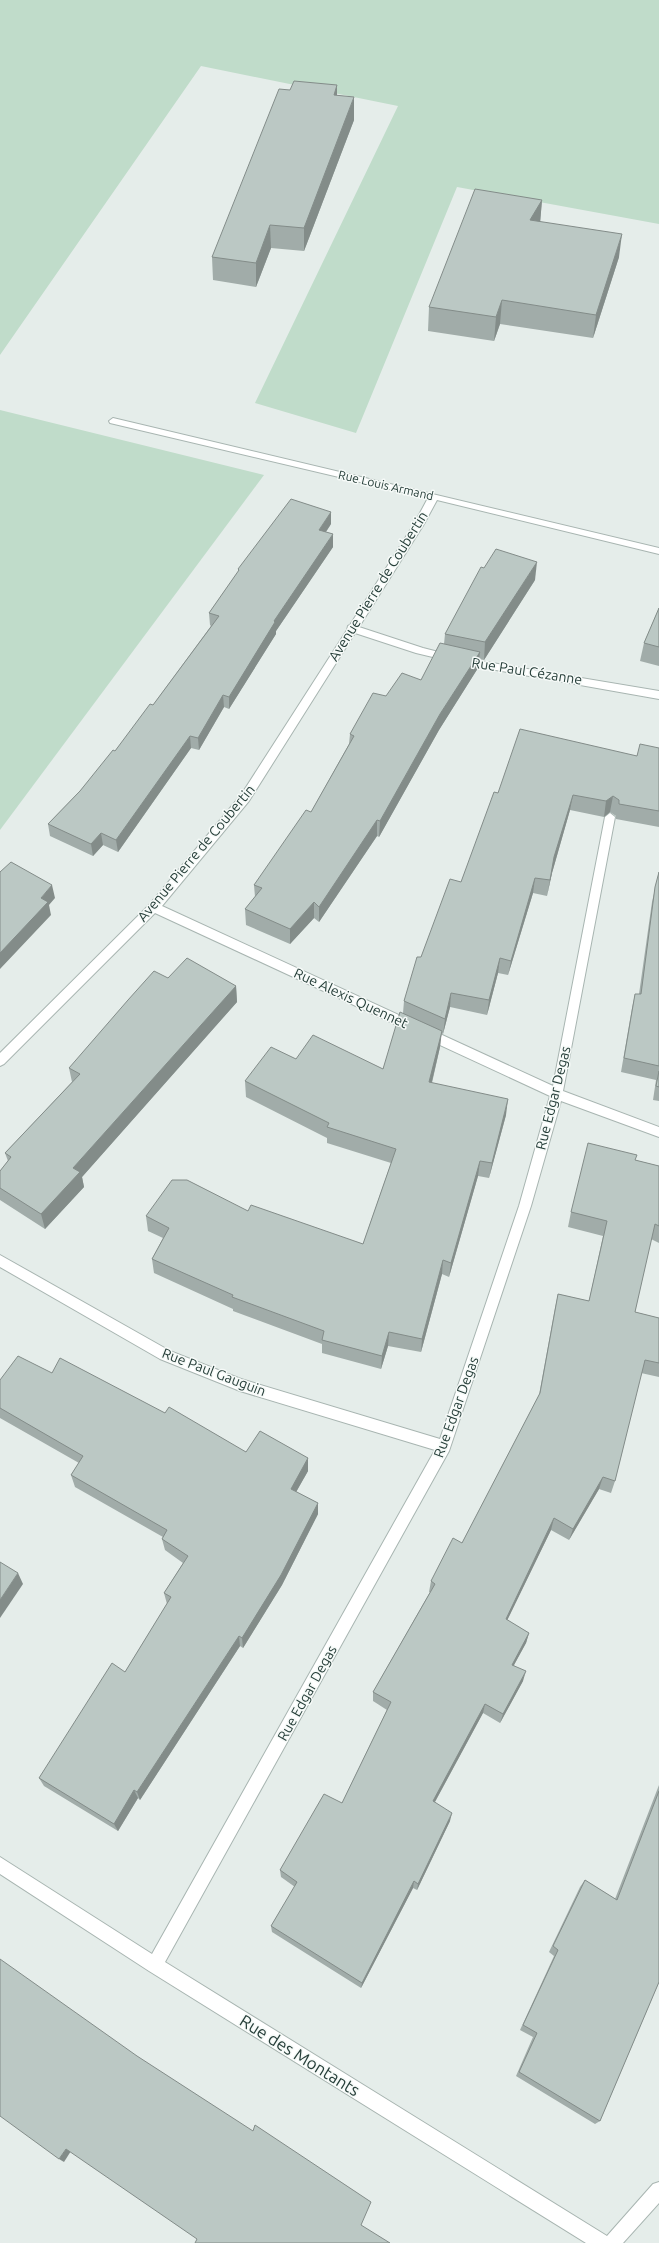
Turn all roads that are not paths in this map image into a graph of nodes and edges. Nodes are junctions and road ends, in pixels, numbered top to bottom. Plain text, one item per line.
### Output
1 (113, 421) dead end
2 (434, 496) junction
3 (659, 551) edge
4 (351, 628) junction
5 (659, 695) edge
6 (610, 817) edge
7 (154, 907) junction
8 (0, 1061) edge
9 (557, 1094) junction
10 (659, 1132) edge
11 (0, 1261) edge
12 (444, 1447) junction
13 (0, 1865) edge
14 (155, 1965) junction
15 (659, 2190) edge
16 (602, 2243) edge
17 (612, 2243) edge

1 - 2 street, Rue Louis Armand
2 - 3 street, Rue Louis Armand
2 - 4 street, Avenue Pierre de Coubertin
4 - 5 street, Rue Paul Cézanne
4 - 7 street, Avenue Pierre de Coubertin
6 - 9 street, Rue Edgar Degas
7 - 8 street, Avenue Pierre de Coubertin
7 - 9 street, Rue Alexis Quennet
9 - 10 street, Rue Alexis Quennet
9 - 12 street, Rue Edgar Degas
11 - 12 street, Rue Paul Gauguin
12 - 14 street, Rue Edgar Degas
13 - 14 street, Rue des Montants
14 - 16 street, Rue des Montants
15 - 17 street

